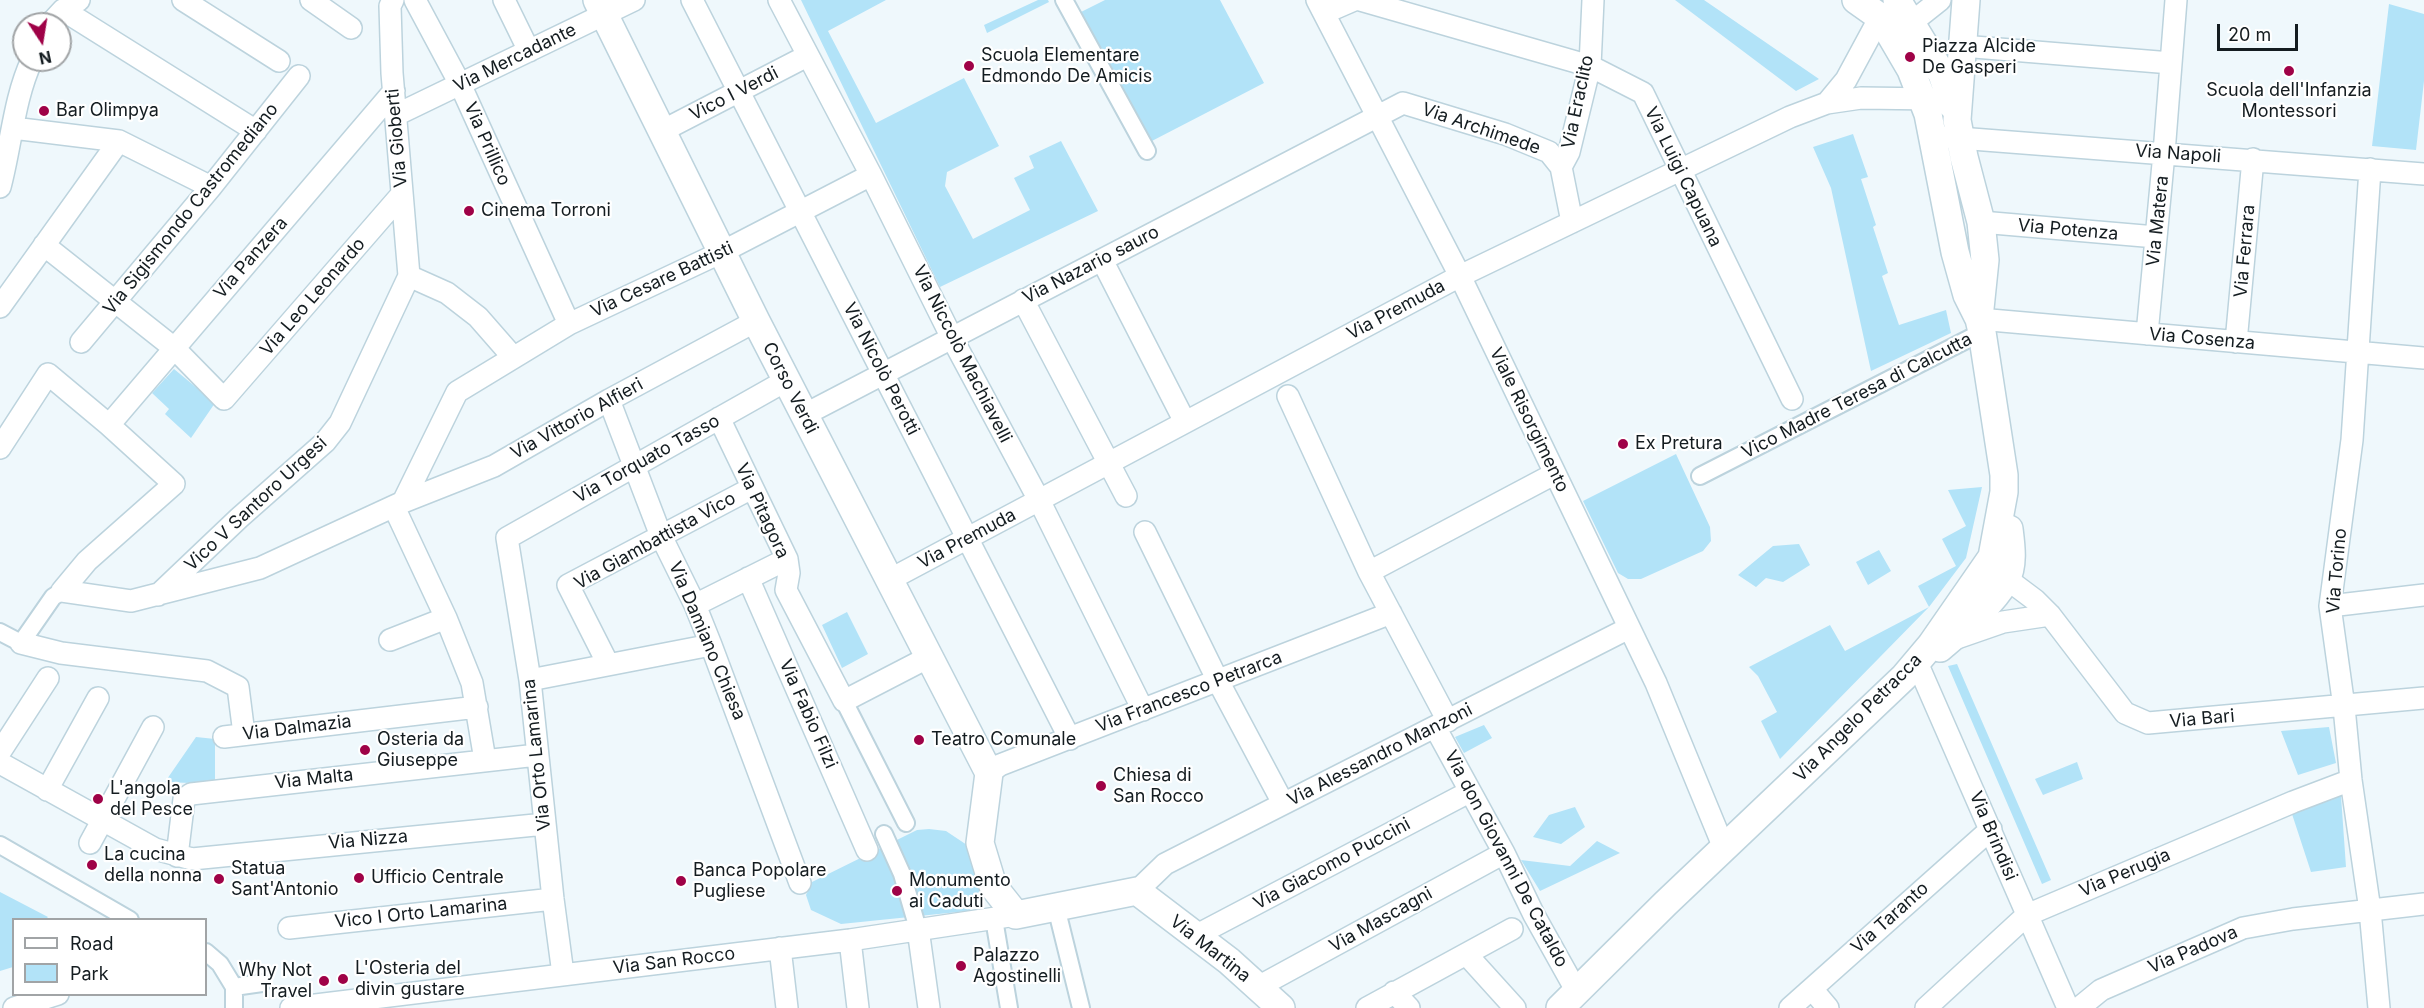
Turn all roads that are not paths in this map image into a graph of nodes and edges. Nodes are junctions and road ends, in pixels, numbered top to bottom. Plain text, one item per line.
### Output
1 (183, 0) edge
2 (311, 0) edge
3 (393, 0) edge
4 (415, 0) edge
5 (504, 0) edge
6 (634, 0) edge
7 (692, 0) edge
8 (779, 0) edge
9 (1064, 0) edge
10 (1354, 0) edge
11 (1360, 0) edge
12 (1593, 0) edge
13 (1856, 0) edge
14 (1940, 0) edge
15 (1966, 0) edge
16 (2176, 0) edge
17 (1321, 6) edge
18 (1889, 6) edge
19 (600, 7) edge
20 (64, 11) edge
21 (1911, 23) junction
22 (351, 28) dead end
23 (1962, 46) junction
24 (529, 51) junction
25 (807, 56) junction
26 (279, 61) dead end
27 (2171, 63) junction
28 (1590, 66) junction
29 (27, 72) edge
30 (299, 76) dead end
31 (460, 84) junction
32 (394, 91) junction
33 (738, 92) junction
34 (1922, 98) junction
35 (1827, 103) junction
36 (396, 116) junction
37 (1378, 116) junction
38 (1956, 118) junction
39 (13, 128) junction
40 (256, 131) junction
41 (662, 131) junction
42 (1931, 138) junction
43 (119, 141) junction
44 (1147, 151) dead end
45 (2164, 153) junction
46 (2253, 159) junction
47 (1561, 167) junction
48 (2370, 169) junction
49 (1680, 170) junction
50 (2424, 174) edge
51 (871, 175) junction
52 (0, 187) edge
53 (211, 187) junction
54 (402, 194) junction
55 (801, 211) junction
56 (1572, 222) junction
57 (1981, 222) junction
58 (2156, 237) junction
59 (44, 245) junction
60 (722, 252) junction
61 (1102, 260) junction
62 (409, 276) junction
63 (1460, 276) junction
64 (1023, 300) junction
65 (116, 302) junction
66 (0, 308) edge
67 (756, 321) junction
68 (569, 324) junction
69 (1981, 326) junction
70 (2147, 334) junction
71 (952, 338) junction
72 (81, 342) dead end
73 (2236, 342) junction
74 (174, 348) junction
75 (2357, 352) junction
76 (513, 357) junction
77 (2424, 358) edge
78 (884, 375) junction
79 (787, 380) junction
80 (1288, 396) dead end
81 (1792, 399) dead end
82 (609, 400) junction
83 (804, 414) junction
84 (719, 418) junction
85 (1185, 422) junction
86 (109, 425) junction
87 (0, 448) edge
88 (1109, 463) junction
89 (635, 465) junction
90 (1554, 474) junction
91 (1700, 476) dead end
92 (752, 488) junction
93 (2004, 492) junction
94 (1126, 496) dead end
95 (1039, 500) junction
96 (398, 505) junction
97 (1145, 532) dead end
98 (661, 536) junction
99 (507, 538) joint
100 (967, 538) junction
101 (1992, 557) junction
102 (787, 559) junction
103 (1370, 572) junction
104 (748, 578) junction
105 (2007, 579) junction
106 (889, 580) junction
107 (62, 591) junction
108 (157, 596) junction
109 (2424, 596) edge
110 (695, 605) junction
111 (2330, 606) junction
112 (2042, 607) junction
113 (1391, 613) junction
114 (446, 618) junction
115 (1629, 628) junction
116 (0, 632) edge
117 (390, 640) dead end
118 (1948, 641) junction
119 (21, 644) junction
120 (711, 645) junction
121 (929, 657) junction
122 (608, 664) junction
123 (1911, 671) junction
124 (48, 678) dead end
125 (530, 680) junction
126 (1218, 681) junction
127 (98, 698) dead end
128 (2424, 698) edge
129 (844, 701) junction
130 (477, 707) junction
131 (2344, 707) junction
132 (1143, 710) junction
133 (1442, 724) junction
134 (153, 727) dead end
135 (1070, 739) junction
136 (0, 752) edge
137 (537, 755) junction
138 (485, 759) junction
139 (0, 763) edge
140 (989, 773) junction
141 (2351, 780) junction
142 (47, 790) junction
143 (1469, 792) junction
144 (1284, 803) junction
145 (102, 820) junction
146 (906, 823) dead end
147 (545, 824) junction
148 (1991, 829) junction
149 (884, 834) dead end
150 (90, 843) dead end
151 (0, 845) edge
152 (1724, 848) junction
153 (867, 850) dead end
154 (1504, 853) junction
155 (184, 857) junction
156 (800, 883) dead end
157 (1137, 891) junction
158 (553, 899) junction
159 (2424, 904) edge
160 (1056, 907) junction
161 (2370, 910) junction
162 (2027, 915) junction
163 (1005, 917) junction
164 (127, 918) edge
165 (289, 928) dead end
166 (918, 929) junction
167 (1512, 929) dead end
168 (1196, 936) junction
169 (850, 940) junction
170 (780, 948) junction
171 (207, 953) edge
172 (1467, 955) junction
173 (563, 974) junction
174 (262, 983) dead end
175 (234, 987) junction
176 (1258, 987) junction
177 (1812, 989) junction
178 (1395, 992) junction
179 (52, 996) edge
180 (1569, 1000) edge
181 (14, 1008) edge
182 (234, 1008) edge
183 (291, 1008) edge
184 (787, 1008) edge
185 (858, 1008) edge
186 (929, 1008) edge
187 (1009, 1008) edge
188 (1082, 1008) edge
189 (1281, 1008) edge
190 (1367, 1008) edge
191 (1409, 1008) edge
192 (1515, 1008) edge
193 (1790, 1008) edge
194 (1828, 1008) edge
195 (1926, 1008) edge
196 (2068, 1008) edge
197 (2079, 1008) edge
198 (2379, 1008) edge

1 - 26 street
2 - 22 street
3 - 32 street, Via Gioberti
4 - 31 street, Via Prillico
5 - 24 street
6 - 19 street, Via Mercadante
7 - 33 street, Via Nicolò Perotti
8 - 25 street, Via Niccolò Machiavelli
9 - 44 street
10 - 17 street
11 - 28 street, Via Luigi Capuana
12 - 28 street, Via Eraclito
13 - 18 street
14 - 21 street
15 - 23 street
16 - 27 street, Via Matera
17 - 37 street, Viale Risorgimento
18 - 21 street
18 - 34 street
18 - 35 street
19 - 24 street, Via Mercadante
19 - 41 street, Corso Verdi
20 - 40 street
21 - 38 street
23 - 27 street
23 - 38 street
24 - 31 street, Via Mercadante
25 - 33 street, Vico I Verdi
25 - 51 street, Via Niccolò Machiavelli
27 - 45 street, Via Matera
28 - 47 street, Via Eraclito
28 - 49 street, Via Luigi Capuana
29 - 39 street
30 - 40 street, Via Sigismondo Castromediano
31 - 36 street, Via Mercadante
31 - 68 street, Via Prillico
32 - 36 street, Via Gioberti
32 - 74 street, Via Panzera
33 - 41 street, Vico I Verdi
33 - 55 street, Via Nicolò Perotti
34 - 35 street, Via Premuda
34 - 38 street, Via Premuda
34 - 42 street
35 - 49 street, Via Premuda
36 - 54 street, Via Gioberti
37 - 47 street, Via Archimede
37 - 61 street, Via Nazario sauro
37 - 63 street, Viale Risorgimento
38 - 42 street, Via Napoli
38 - 45 street, Via Napoli
38 - 57 street
39 - 43 street
39 - 52 street
40 - 53 street, Via Sigismondo Castromediano
41 - 60 street, Corso Verdi
42 - 69 street
43 - 53 street
43 - 59 street
45 - 46 street, Via Napoli
45 - 58 street, Via Matera
46 - 48 street, Via Napoli
46 - 73 street, Via Ferrara
47 - 56 street, Via Archimede
48 - 50 street, Via Napoli
48 - 75 street, Via Torino
49 - 56 street, Via Premuda
49 - 81 street, Via Luigi Capuana
51 - 55 street, Via Cesare Battisti
51 - 71 street, Via Niccolò Machiavelli
53 - 65 street, Via Sigismondo Castromediano
54 - 62 street, Via Gioberti
54 - 74 street, Via Leo Leonardo
55 - 60 street, Via Cesare Battisti
55 - 78 street, Via Nicolò Perotti
56 - 63 street, Via Premuda
57 - 58 street, Via Potenza
57 - 69 street
58 - 70 street, Via Matera
59 - 65 street
59 - 66 street
60 - 67 street, Corso Verdi
60 - 68 street, Via Cesare Battisti
61 - 64 street, Via Nazario sauro
61 - 85 street
62 - 76 street
62 - 108 street, Vico V Santoro Urgesi
63 - 85 street, Via Premuda
63 - 90 street, Viale Risorgimento
64 - 71 street, Via Nazario sauro
64 - 88 street
65 - 72 street, Via Sigismondo Castromediano
65 - 74 street
67 - 79 street, Corso Verdi
67 - 82 street, Via Vittorio Alfieri
68 - 76 street, Via Cesare Battisti
69 - 70 street, Via Cosenza
69 - 91 street, Vico Madre Teresa di Calcutta
69 - 93 street, Via Angelo Petracca
70 - 73 street, Via Cosenza
71 - 78 street, Via Nazario sauro
71 - 95 street, Via Niccolò Machiavelli
73 - 75 street, Via Cosenza
74 - 86 street, Via Panzera
75 - 77 street, Via Cosenza
75 - 111 street, Via Torino
76 - 96 street, Via Cesare Battisti
78 - 83 street, Via Nazario sauro
78 - 100 street, Via Nicolò Perotti
79 - 83 street, Corso Verdi
79 - 84 street, Via Torquato Tasso
80 - 103 street, Via don Giovanni De Cataldo
82 - 89 street, Via Damiano Chiesa
82 - 96 street, Via Vittorio Alfieri
83 - 106 street, Corso Verdi
84 - 89 street, Via Torquato Tasso
84 - 92 street, Via Pitagora
85 - 88 street, Via Premuda
86 - 87 street
86 - 107 street
88 - 94 street
88 - 95 street, Via Premuda
89 - 98 street, Via Damiano Chiesa
89 - 99 street, Via Torquato Tasso
90 - 103 street
90 - 115 street, Viale Risorgimento
92 - 98 street, Via Giambattista Vico
92 - 102 street, Via Pitagora
93 - 101 street, Via Angelo Petracca
93 - 105 street
95 - 100 street, Via Premuda
95 - 132 street, Via Niccolò Machiavelli
96 - 108 street, Via Vittorio Alfieri
96 - 114 street
97 - 126 street
98 - 110 street, Via Damiano Chiesa
98 - 122 street, Via Giambattista Vico
99 - 125 street, Via Orto Lamarina
100 - 106 street, Via Premuda
100 - 135 street, Via Nicolò Perotti
101 - 105 street, Via Bari
101 - 123 street, Via Angelo Petracca
102 - 104 street
102 - 129 street, Via Pitagora
103 - 113 street, Via don Giovanni De Cataldo
104 - 110 street
104 - 153 street, Via Fabio Filzi
105 - 112 street, Via Bari
105 - 118 street
106 - 121 street, Corso Verdi
107 - 108 street, Via Vittorio Alfieri
107 - 119 street
109 - 111 street
110 - 120 street, Via Damiano Chiesa
111 - 131 street, Via Torino
112 - 118 street
112 - 131 street, Via Bari
113 - 126 street, Via Francesco Petrarca
113 - 133 street, Via don Giovanni De Cataldo
114 - 117 street
114 - 130 street
115 - 133 street, Via Alessandro Manzoni
115 - 152 street, Viale Risorgimento
116 - 119 street
118 - 123 street
119 - 130 street, Via Dalmazia
120 - 122 street
120 - 156 street, Via Damiano Chiesa
121 - 129 street
121 - 140 street, Corso Verdi
122 - 125 street
123 - 148 street, Via Brindisi
123 - 152 street, Via Angelo Petracca
124 - 136 street
125 - 137 street, Via Orto Lamarina
126 - 132 street, Via Francesco Petrarca
126 - 144 street
127 - 142 street
128 - 131 street, Via Bari
129 - 146 street
130 - 138 street
131 - 141 street, Via Torino
132 - 135 street, Via Francesco Petrarca
133 - 143 street, Via don Giovanni De Cataldo
133 - 144 street, Via Alessandro Manzoni
134 - 145 street
135 - 140 street, Via Francesco Petrarca
137 - 138 street, Via Malta
137 - 147 street, Via Orto Lamarina
138 - 155 street, Via Malta
139 - 142 street
140 - 163 street
141 - 161 street, Via Torino
141 - 162 street, Via Perugia
142 - 145 street
143 - 154 street, Via don Giovanni De Cataldo
143 - 168 street, Via Giacomo Puccini
144 - 157 street, Via Alessandro Manzoni
145 - 150 street
145 - 155 street
147 - 155 street, Via Nizza
147 - 158 street, Via Orto Lamarina
148 - 162 street, Via Brindisi
148 - 177 street, Via Taranto
149 - 166 street
151 - 164 street
152 - 180 street, Via Angelo Petracca
154 - 176 street, Via Mascagni
154 - 180 street, Via don Giovanni De Cataldo
157 - 160 street, Via San Rocco
157 - 168 street, Via Martina
158 - 165 street, Vico I Orto Lamarina
158 - 173 street, Via Orto Lamarina
159 - 161 street, Via Padova
160 - 163 street, Via San Rocco
160 - 188 street
161 - 197 street, Via Padova
161 - 198 street, Via Torino
162 - 195 street, Via Perugia
162 - 196 street, Via Brindisi
163 - 166 street, Via San Rocco
163 - 187 street
166 - 169 street, Via San Rocco
166 - 186 street
167 - 172 street
168 - 176 street, Via Martina
169 - 170 street, Via San Rocco
169 - 185 street
170 - 173 street, Via San Rocco
170 - 184 street
171 - 175 street
172 - 178 street
172 - 192 street
173 - 183 street, Via San Rocco
174 - 175 street
175 - 182 street
176 - 189 street, Via Martina
177 - 193 street, Via Taranto
177 - 194 street
178 - 190 street
178 - 191 street
179 - 181 street

